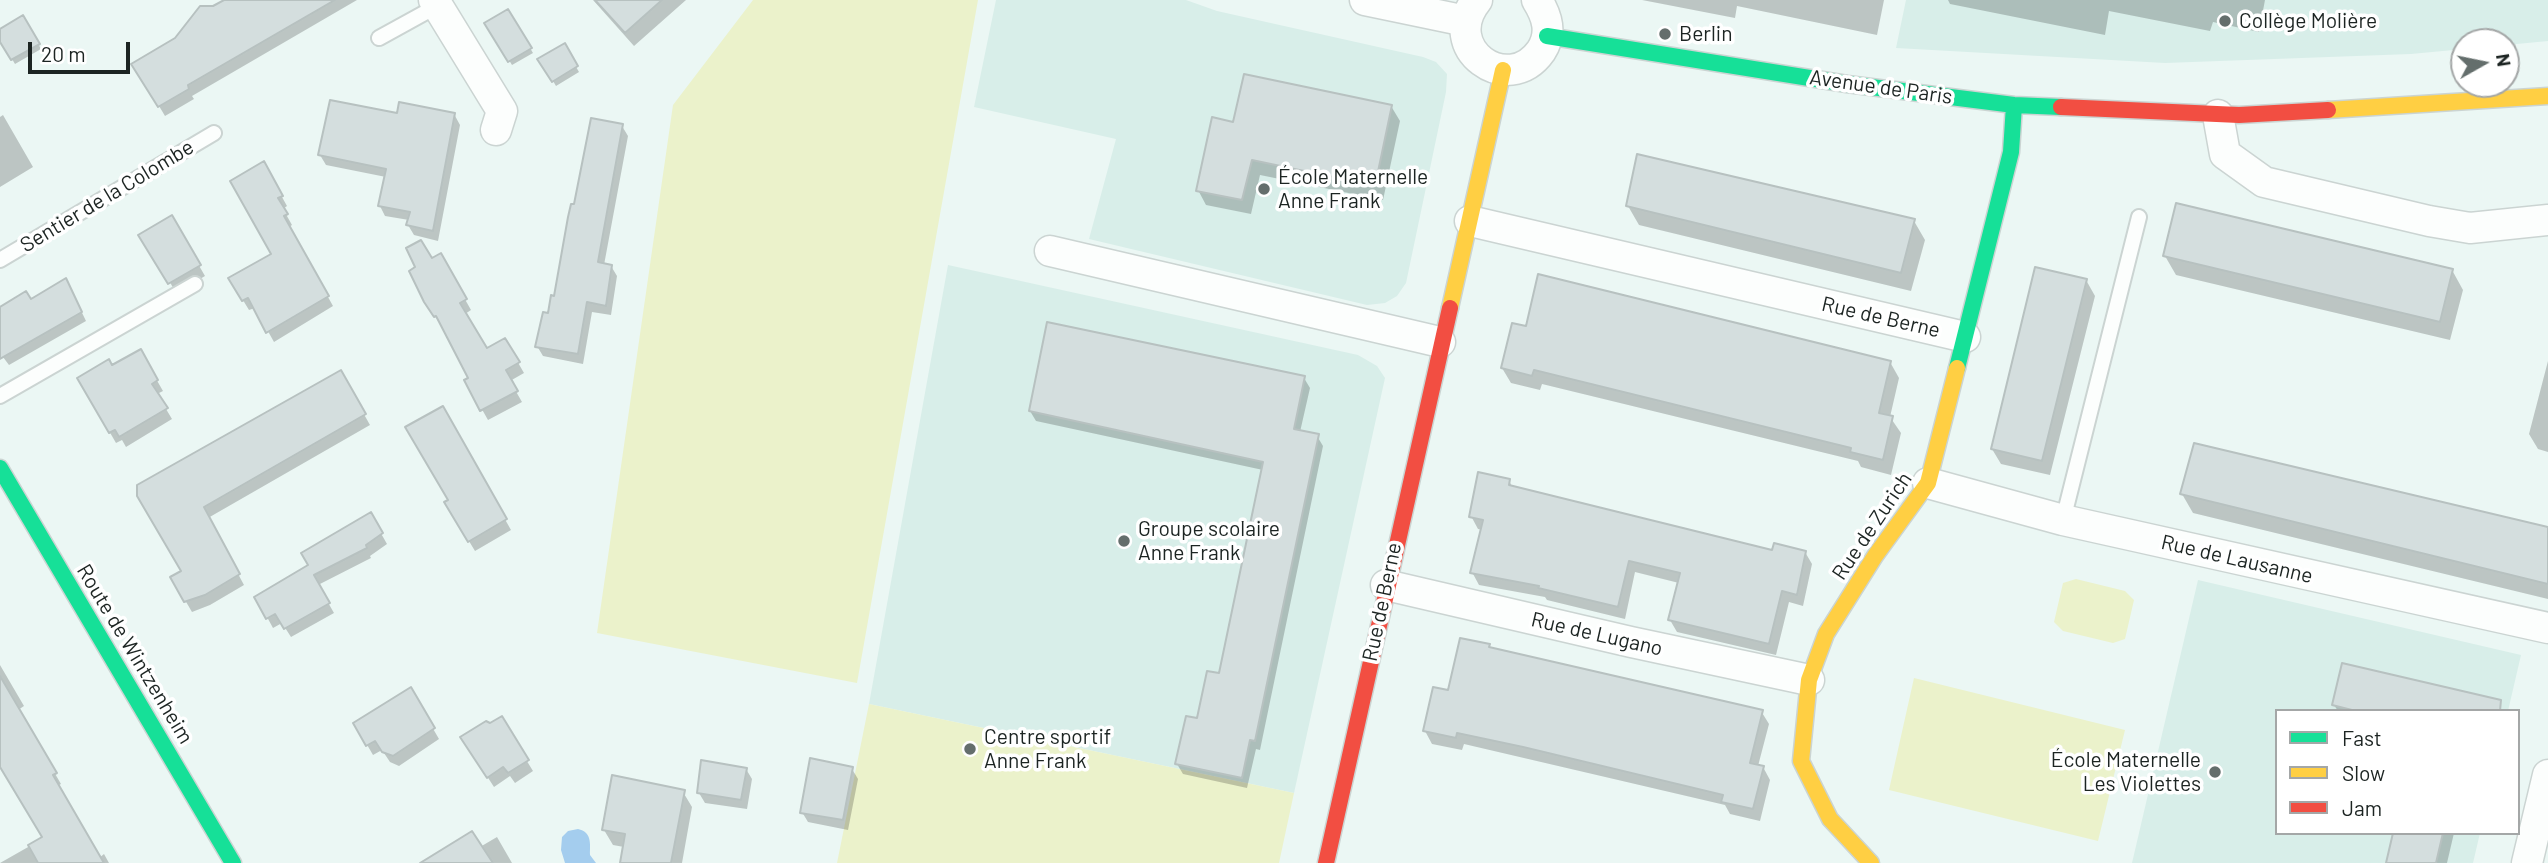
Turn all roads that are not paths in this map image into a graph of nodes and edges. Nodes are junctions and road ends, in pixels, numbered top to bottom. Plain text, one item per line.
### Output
1 (1365, 0) edge
2 (1536, 0) edge
3 (436, 3) edge
4 (1472, 11) edge
5 (1547, 36) junction
6 (379, 38) dead end
7 (1503, 70) junction
8 (2548, 96) edge
9 (2014, 105) junction
10 (2218, 115) junction
11 (496, 130) dead end
12 (214, 133) dead end
13 (2139, 217) dead end
14 (2548, 220) edge
15 (1470, 221) junction
16 (1050, 251) dead end
17 (0, 260) edge
18 (195, 284) dead end
19 (1965, 337) junction
20 (1440, 342) junction
21 (0, 396) edge
22 (0, 468) edge
23 (1928, 483) junction
24 (2063, 520) junction
25 (1386, 585) junction
26 (2548, 628) edge
27 (1809, 680) junction
28 (2548, 775) edge
29 (233, 863) edge
30 (1326, 863) edge
31 (1871, 863) edge
32 (2527, 863) edge

1 - 4 street
2 - 5 street
3 - 6 lane
3 - 11 street
4 - 7 street
5 - 7 street
5 - 9 street, Avenue de Paris
7 - 15 street, Rue de Berne
8 - 10 street, Avenue de Paris
9 - 10 street, Avenue de Paris
9 - 19 street, Rue de Zurich
10 - 14 street
12 - 17 lane, Sentier de la Colombe
13 - 24 lane
15 - 19 street, Rue de Berne
15 - 20 street, Rue de Berne
16 - 20 street
18 - 21 lane
19 - 23 street, Rue de Zurich
20 - 25 street, Rue de Berne
22 - 29 street, Route de Wintzenheim
23 - 24 street, Rue de Lausanne
23 - 27 street, Rue de Zurich
24 - 26 street, Rue de Lausanne
25 - 27 street, Rue de Lugano
25 - 30 street, Rue de Berne
27 - 31 street, Rue de Zurich
28 - 32 street

